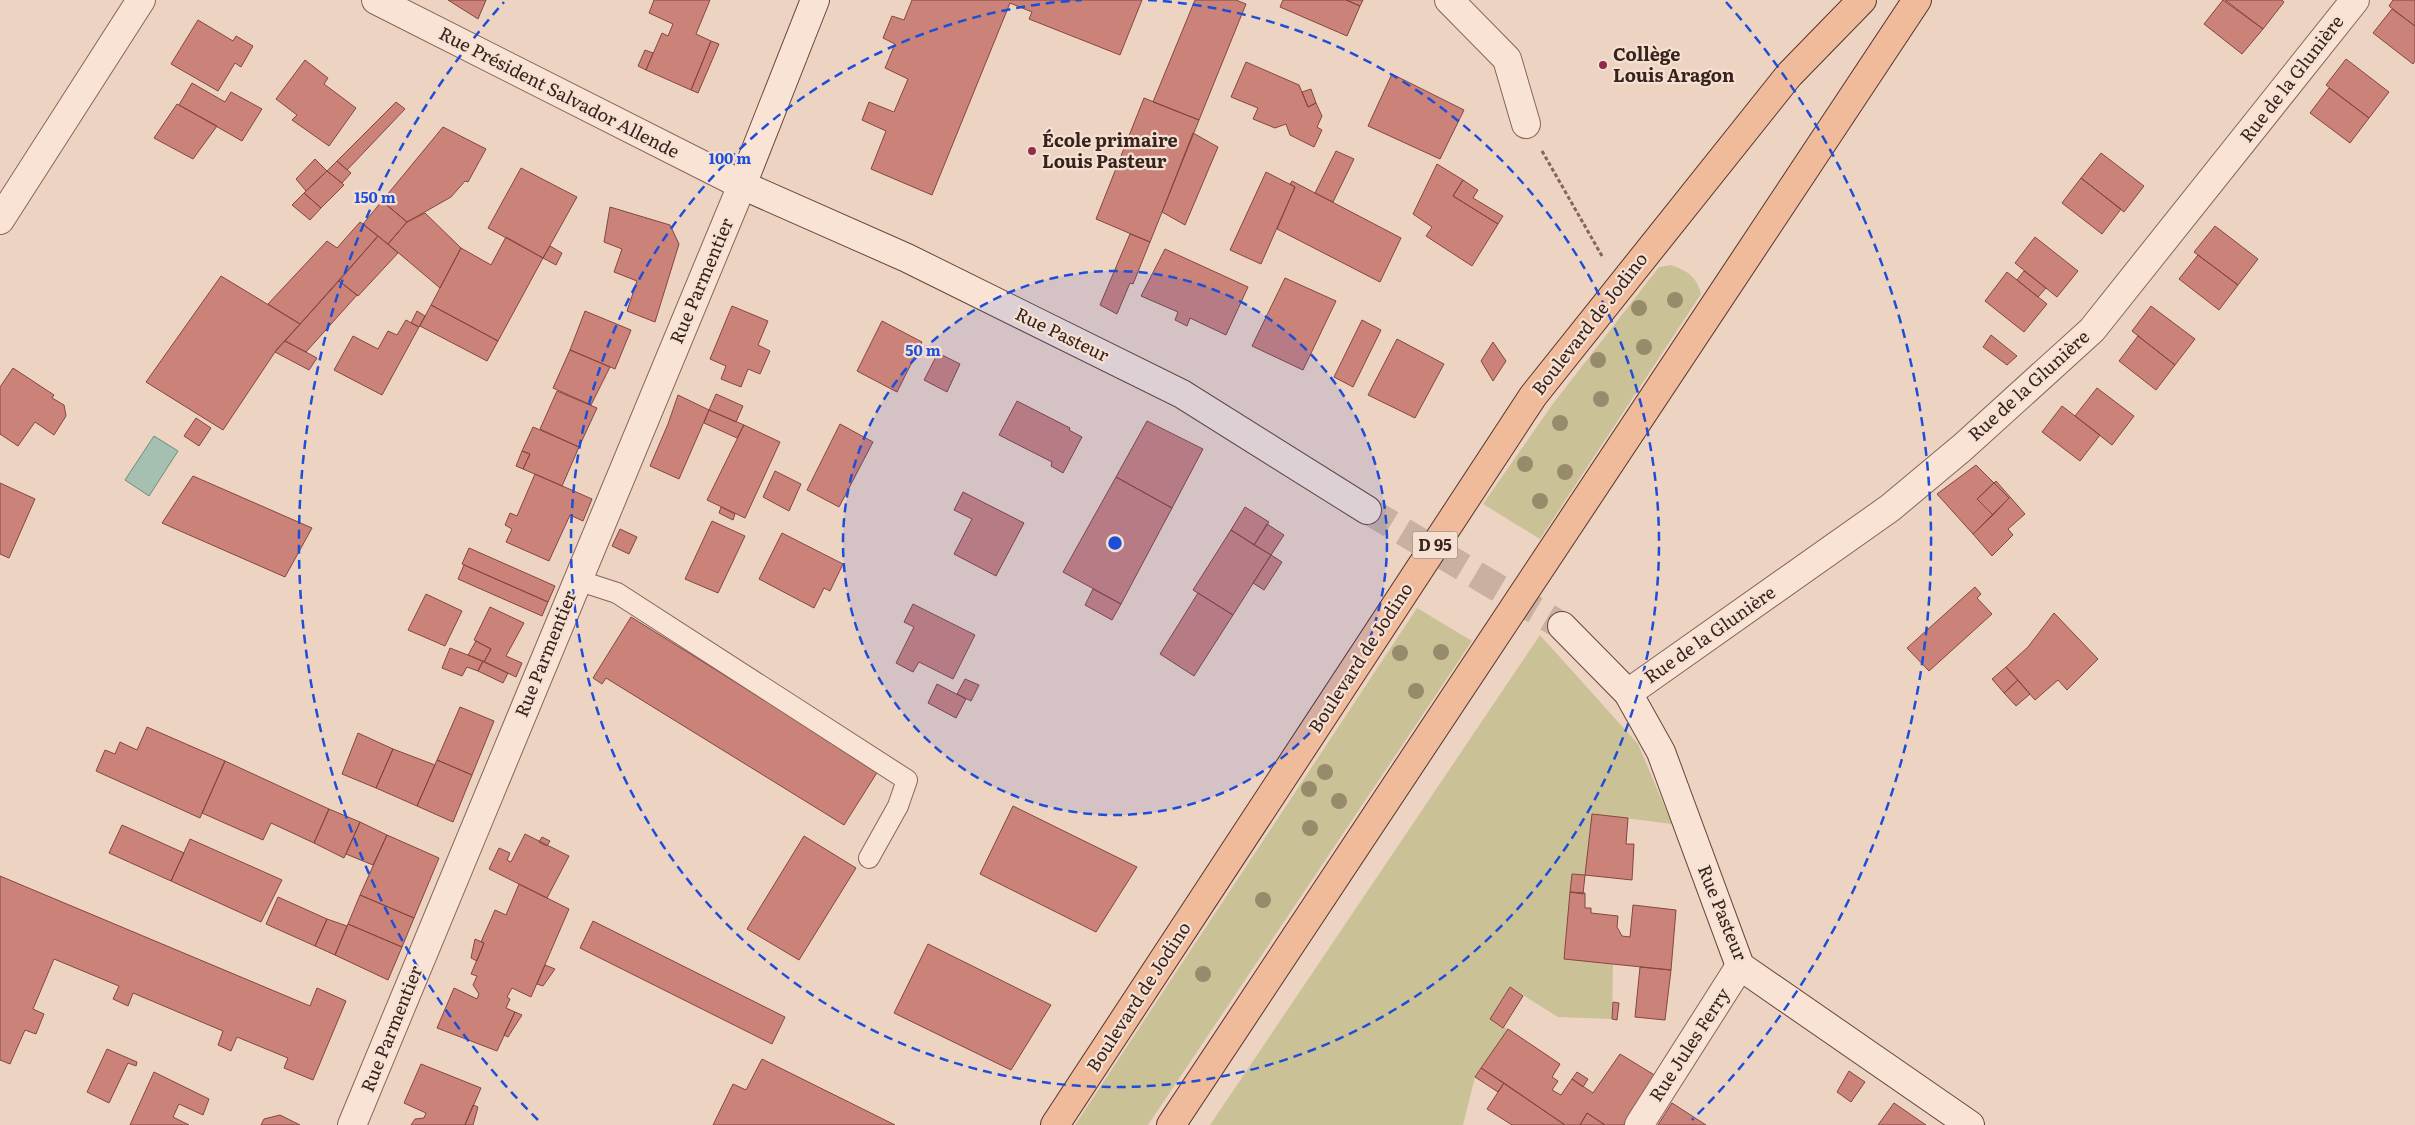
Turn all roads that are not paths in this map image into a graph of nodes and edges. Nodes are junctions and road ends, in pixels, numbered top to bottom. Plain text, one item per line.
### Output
1 (141, 0) edge
2 (376, 0) edge
3 (815, 0) edge
4 (1450, 0) edge
5 (1862, 0) edge
6 (1917, 0) edge
7 (2355, 0) edge
8 (1526, 124) road end
9 (742, 185) junction
10 (0, 220) edge
11 (1367, 510) tunnel mouth
12 (577, 580) junction
13 (1562, 626) tunnel mouth
14 (1628, 693) junction
15 (869, 858) dead end
16 (1740, 966) junction
17 (352, 1125) edge
18 (1055, 1125) edge
19 (1172, 1125) edge
20 (1639, 1125) edge
21 (1970, 1125) edge

1 - 10 street
2 - 9 street, Rue Président Salvador Allende
3 - 9 street, Rue Parmentier
4 - 8 street
5 - 18 main road, Boulevard de Jodino / D 95
6 - 19 main road
7 - 14 street, Rue de la Glunière
9 - 11 street, Rue Pasteur
9 - 12 street, Rue Parmentier
12 - 15 lane
12 - 17 street, Rue Parmentier
13 - 14 street, Rue Pasteur
14 - 16 street, Rue Pasteur
16 - 20 street, Rue Jules Ferry
16 - 21 street, Rue Pasteur

